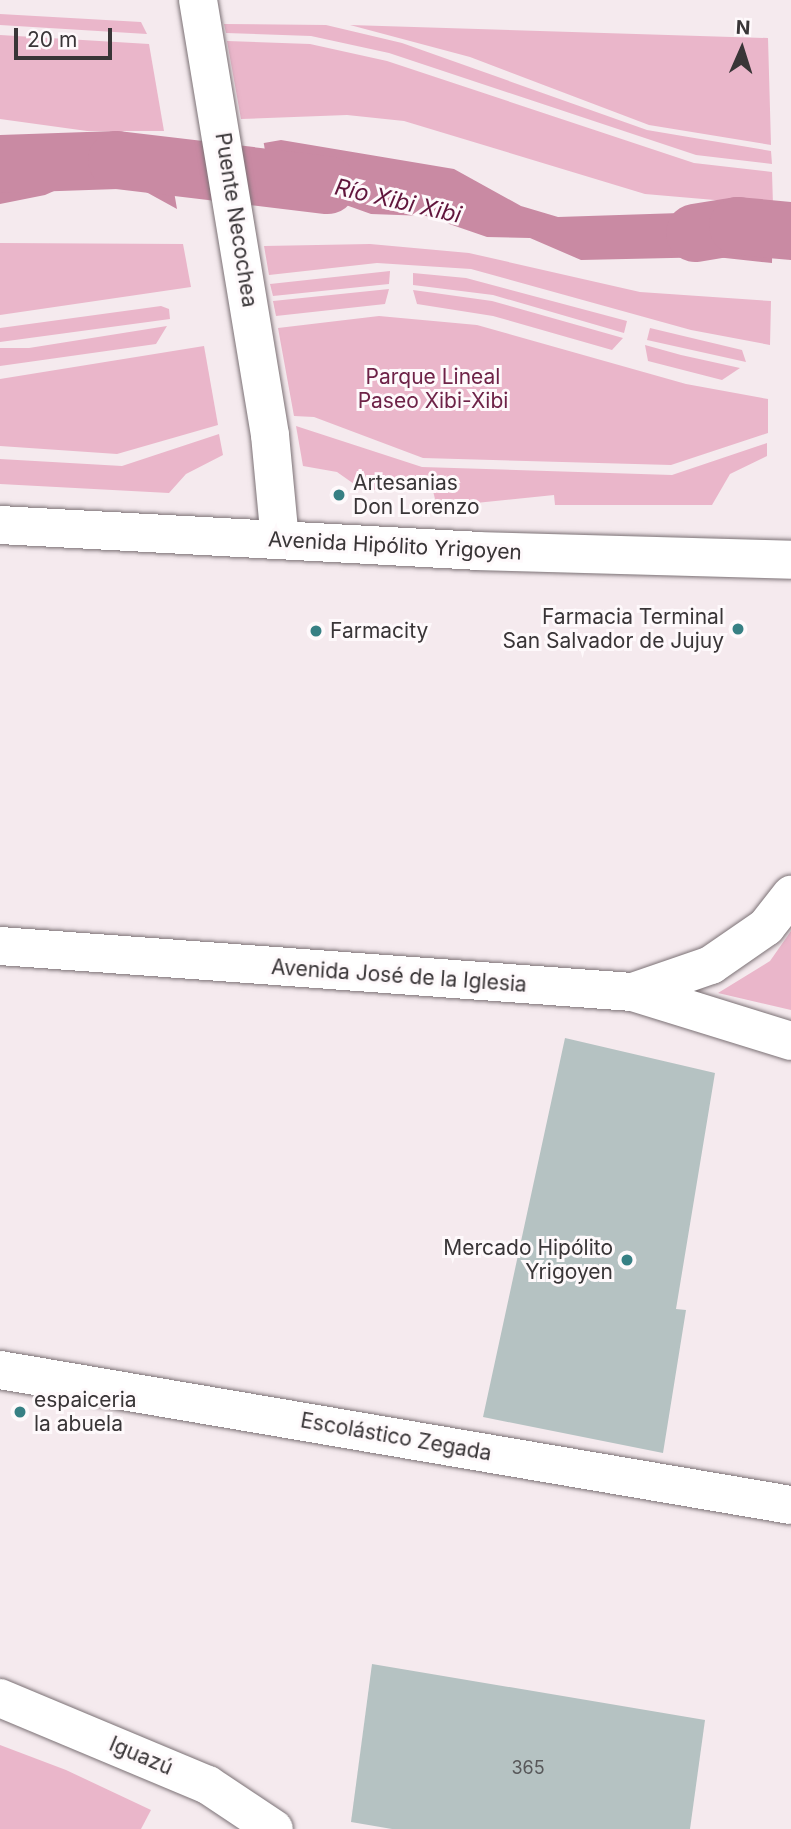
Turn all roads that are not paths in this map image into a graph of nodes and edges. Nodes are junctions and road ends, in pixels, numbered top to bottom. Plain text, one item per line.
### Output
1 (199, 3) edge
2 (0, 525) edge
3 (280, 540) junction
4 (791, 560) edge
5 (791, 895) edge
6 (0, 946) edge
7 (633, 992) junction
8 (791, 1041) edge
9 (0, 1370) edge
10 (791, 1505) edge
11 (0, 1698) edge
12 (274, 1829) edge

1 - 3 main road, Puente Necochea
2 - 3 main road, Avenida Hipólito Yrigoyen
3 - 4 main road, Avenida Hipólito Yrigoyen
5 - 7 main road
6 - 7 main road, Avenida José de la Iglesia
7 - 8 main road, Avenida José de la Iglesia
9 - 10 main road, Escolástico Zegada
11 - 12 main road, Iguazú

